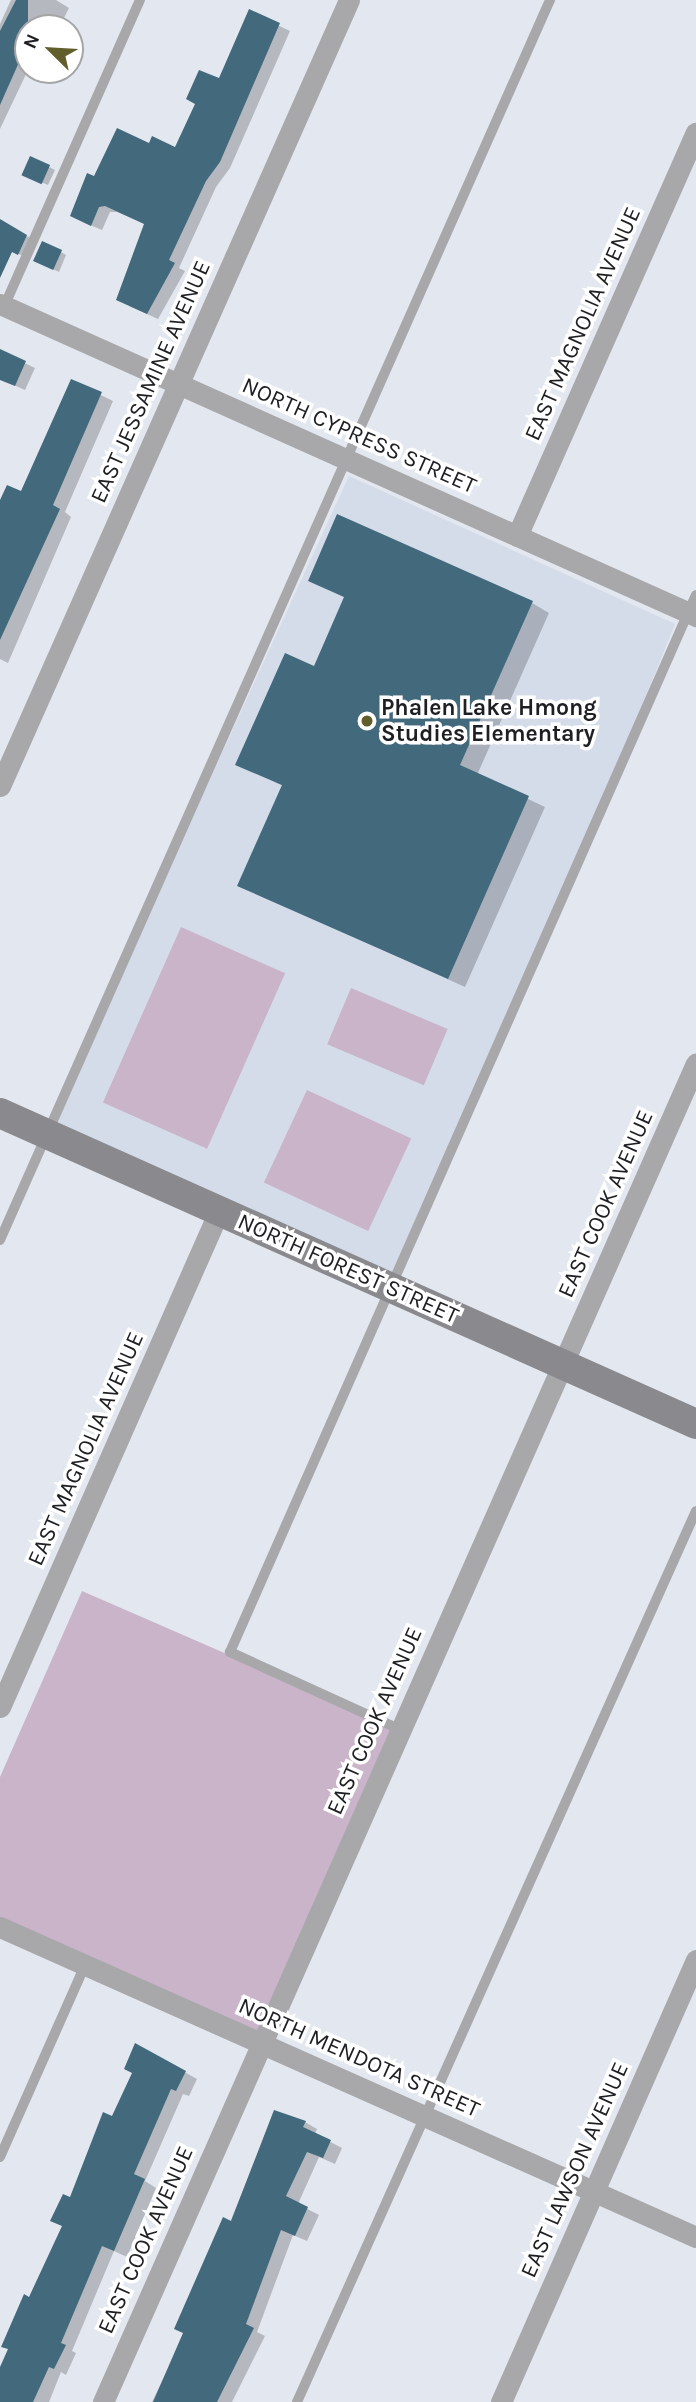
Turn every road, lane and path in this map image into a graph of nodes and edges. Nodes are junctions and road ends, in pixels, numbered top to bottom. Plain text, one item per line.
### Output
1 (140, 0) edge
2 (349, 0) edge
3 (550, 0) edge
4 (696, 133) edge
5 (1, 308) edge
6 (178, 384) junction
7 (348, 460) junction
8 (517, 536) junction
9 (693, 608) edge
10 (0, 786) edge
11 (696, 1063) edge
12 (0, 1113) edge
13 (47, 1134) junction
14 (219, 1211) junction
15 (0, 1240) edge
16 (391, 1288) junction
17 (563, 1365) junction
18 (696, 1424) edge
19 (696, 1511) edge
20 (0, 1707) edge
21 (399, 1728) junction
22 (0, 1927) edge
23 (696, 1960) edge
24 (85, 1965) junction
25 (262, 2044) junction
26 (424, 2116) junction
27 (0, 2157) edge
28 (594, 2192) junction
29 (696, 2237) edge
30 (103, 2402) edge
31 (297, 2402) edge
32 (501, 2402) edge

1 - 5 lane
2 - 6 street, EAST JESSAMINE AVENUE
3 - 7 lane
4 - 8 street, EAST MAGNOLIA AVENUE
5 - 6 street, NORTH CYPRESS STREET
6 - 7 street, NORTH CYPRESS STREET
6 - 10 street, EAST JESSAMINE AVENUE
7 - 8 street, NORTH CYPRESS STREET
7 - 13 lane
8 - 9 street, NORTH CYPRESS STREET
9 - 16 lane
11 - 17 street, EAST COOK AVENUE
12 - 13 street, NORTH FOREST STREET
13 - 14 street, NORTH FOREST STREET
13 - 15 lane
14 - 16 street, NORTH FOREST STREET
14 - 20 street, EAST MAGNOLIA AVENUE
16 - 17 street, NORTH FOREST STREET
16 - 21 lane
17 - 18 street, NORTH FOREST STREET
17 - 21 street, EAST COOK AVENUE
19 - 26 lane
21 - 25 street, EAST COOK AVENUE
22 - 24 street, NORTH MENDOTA STREET
23 - 28 street, EAST LAWSON AVENUE
24 - 25 street, NORTH MENDOTA STREET
24 - 27 lane
25 - 26 street, NORTH MENDOTA STREET
25 - 30 street, EAST COOK AVENUE
26 - 28 street, NORTH MENDOTA STREET
26 - 31 lane
28 - 29 street, NORTH MENDOTA STREET
28 - 32 street, EAST LAWSON AVENUE

